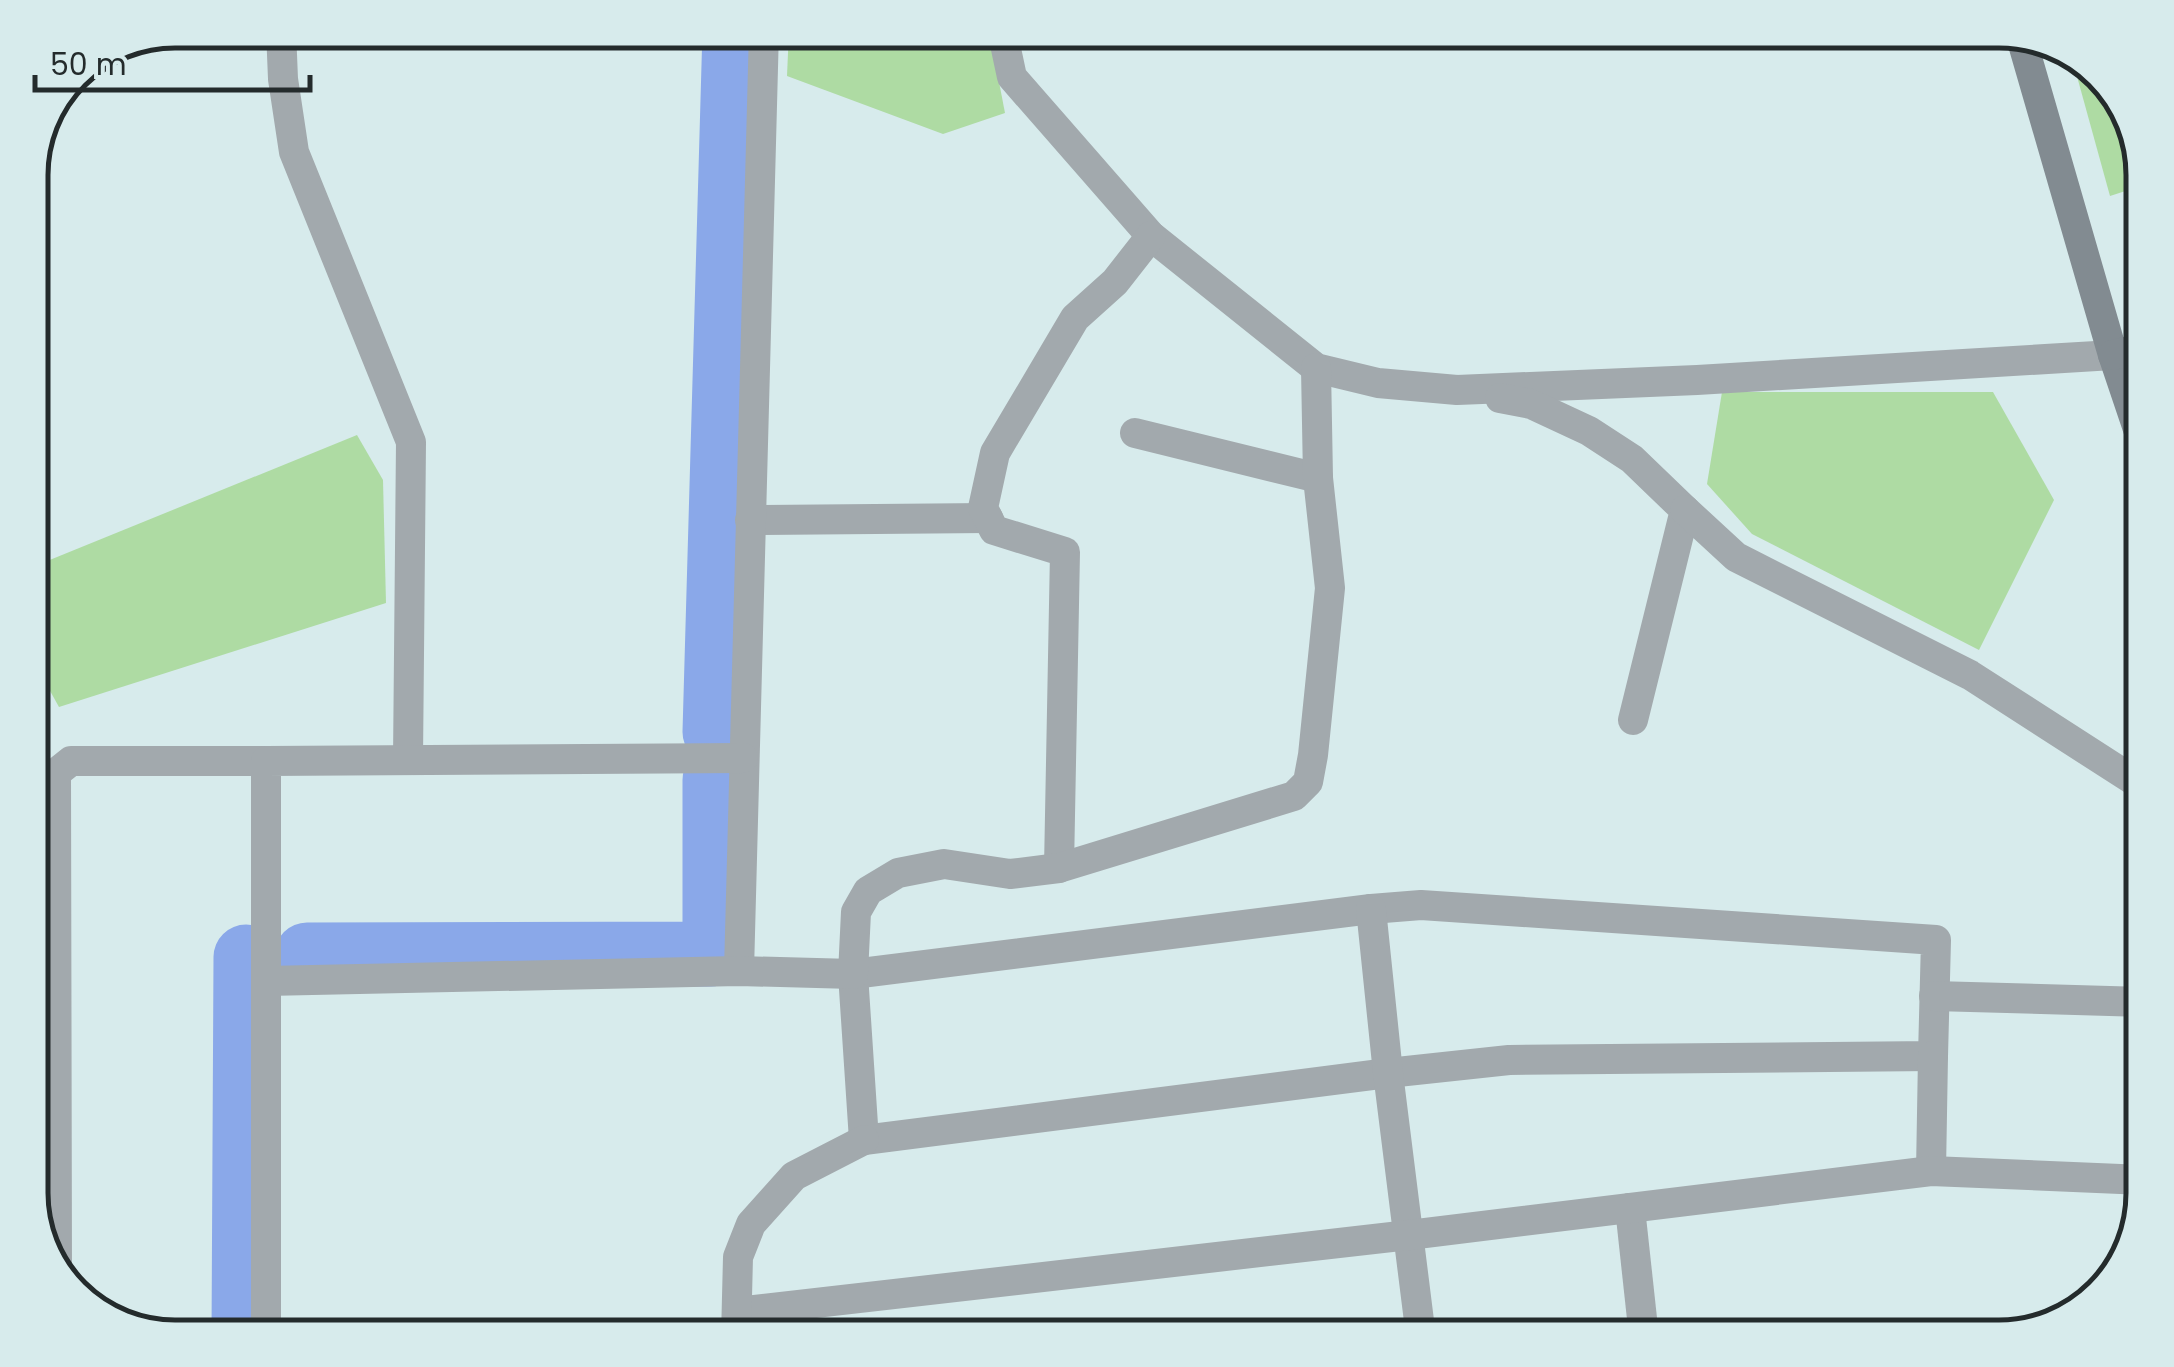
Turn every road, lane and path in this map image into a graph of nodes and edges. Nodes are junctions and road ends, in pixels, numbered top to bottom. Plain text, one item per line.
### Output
1 (282, 48) edge
2 (763, 48) edge
3 (1006, 48) edge
4 (2026, 51) edge
5 (1151, 236) junction
6 (2126, 352) edge
7 (2113, 355) junction
8 (1316, 368) junction
9 (1458, 390) junction
10 (2126, 393) edge
11 (1135, 433) dead end
12 (1318, 478) junction
13 (1685, 510) junction
14 (988, 518) junction
15 (750, 520) junction
16 (1634, 720) dead end
17 (743, 758) junction
18 (408, 760) junction
19 (266, 761) junction
20 (48, 772) edge
21 (2126, 775) edge
22 (1059, 868) junction
23 (1371, 909) junction
24 (48, 952) edge
25 (739, 971) junction
26 (853, 974) junction
27 (266, 981) junction
28 (1934, 996) junction
29 (2126, 1001) edge
30 (1933, 1056) junction
31 (1388, 1073) junction
32 (864, 1140) junction
33 (1931, 1170) junction
34 (2126, 1179) edge
35 (1630, 1208) junction
36 (1409, 1235) junction
37 (56, 1238) edge
38 (266, 1320) edge
39 (736, 1320) edge
40 (766, 1320) edge
41 (1419, 1320) edge
42 (1642, 1320) edge

1 - 18 street
2 - 15 street
3 - 5 street
4 - 7 main road
5 - 8 street
5 - 14 street
6 - 7 main road
7 - 9 street
7 - 10 main road
8 - 9 street
8 - 12 street
9 - 13 street
11 - 12 street
12 - 22 street
13 - 16 street
13 - 21 street
14 - 15 street
14 - 22 street
15 - 17 street
17 - 18 street
17 - 25 street
18 - 19 street
19 - 20 street
19 - 27 street
22 - 26 street
23 - 26 street
23 - 28 street
23 - 31 street
24 - 37 street
25 - 26 street
25 - 27 street
26 - 32 street
27 - 38 street
28 - 29 street
28 - 30 street
30 - 31 street
30 - 33 street
31 - 32 street
31 - 36 street
32 - 39 street
33 - 34 street
33 - 35 street
35 - 36 street
35 - 42 street
36 - 40 street
36 - 41 street

